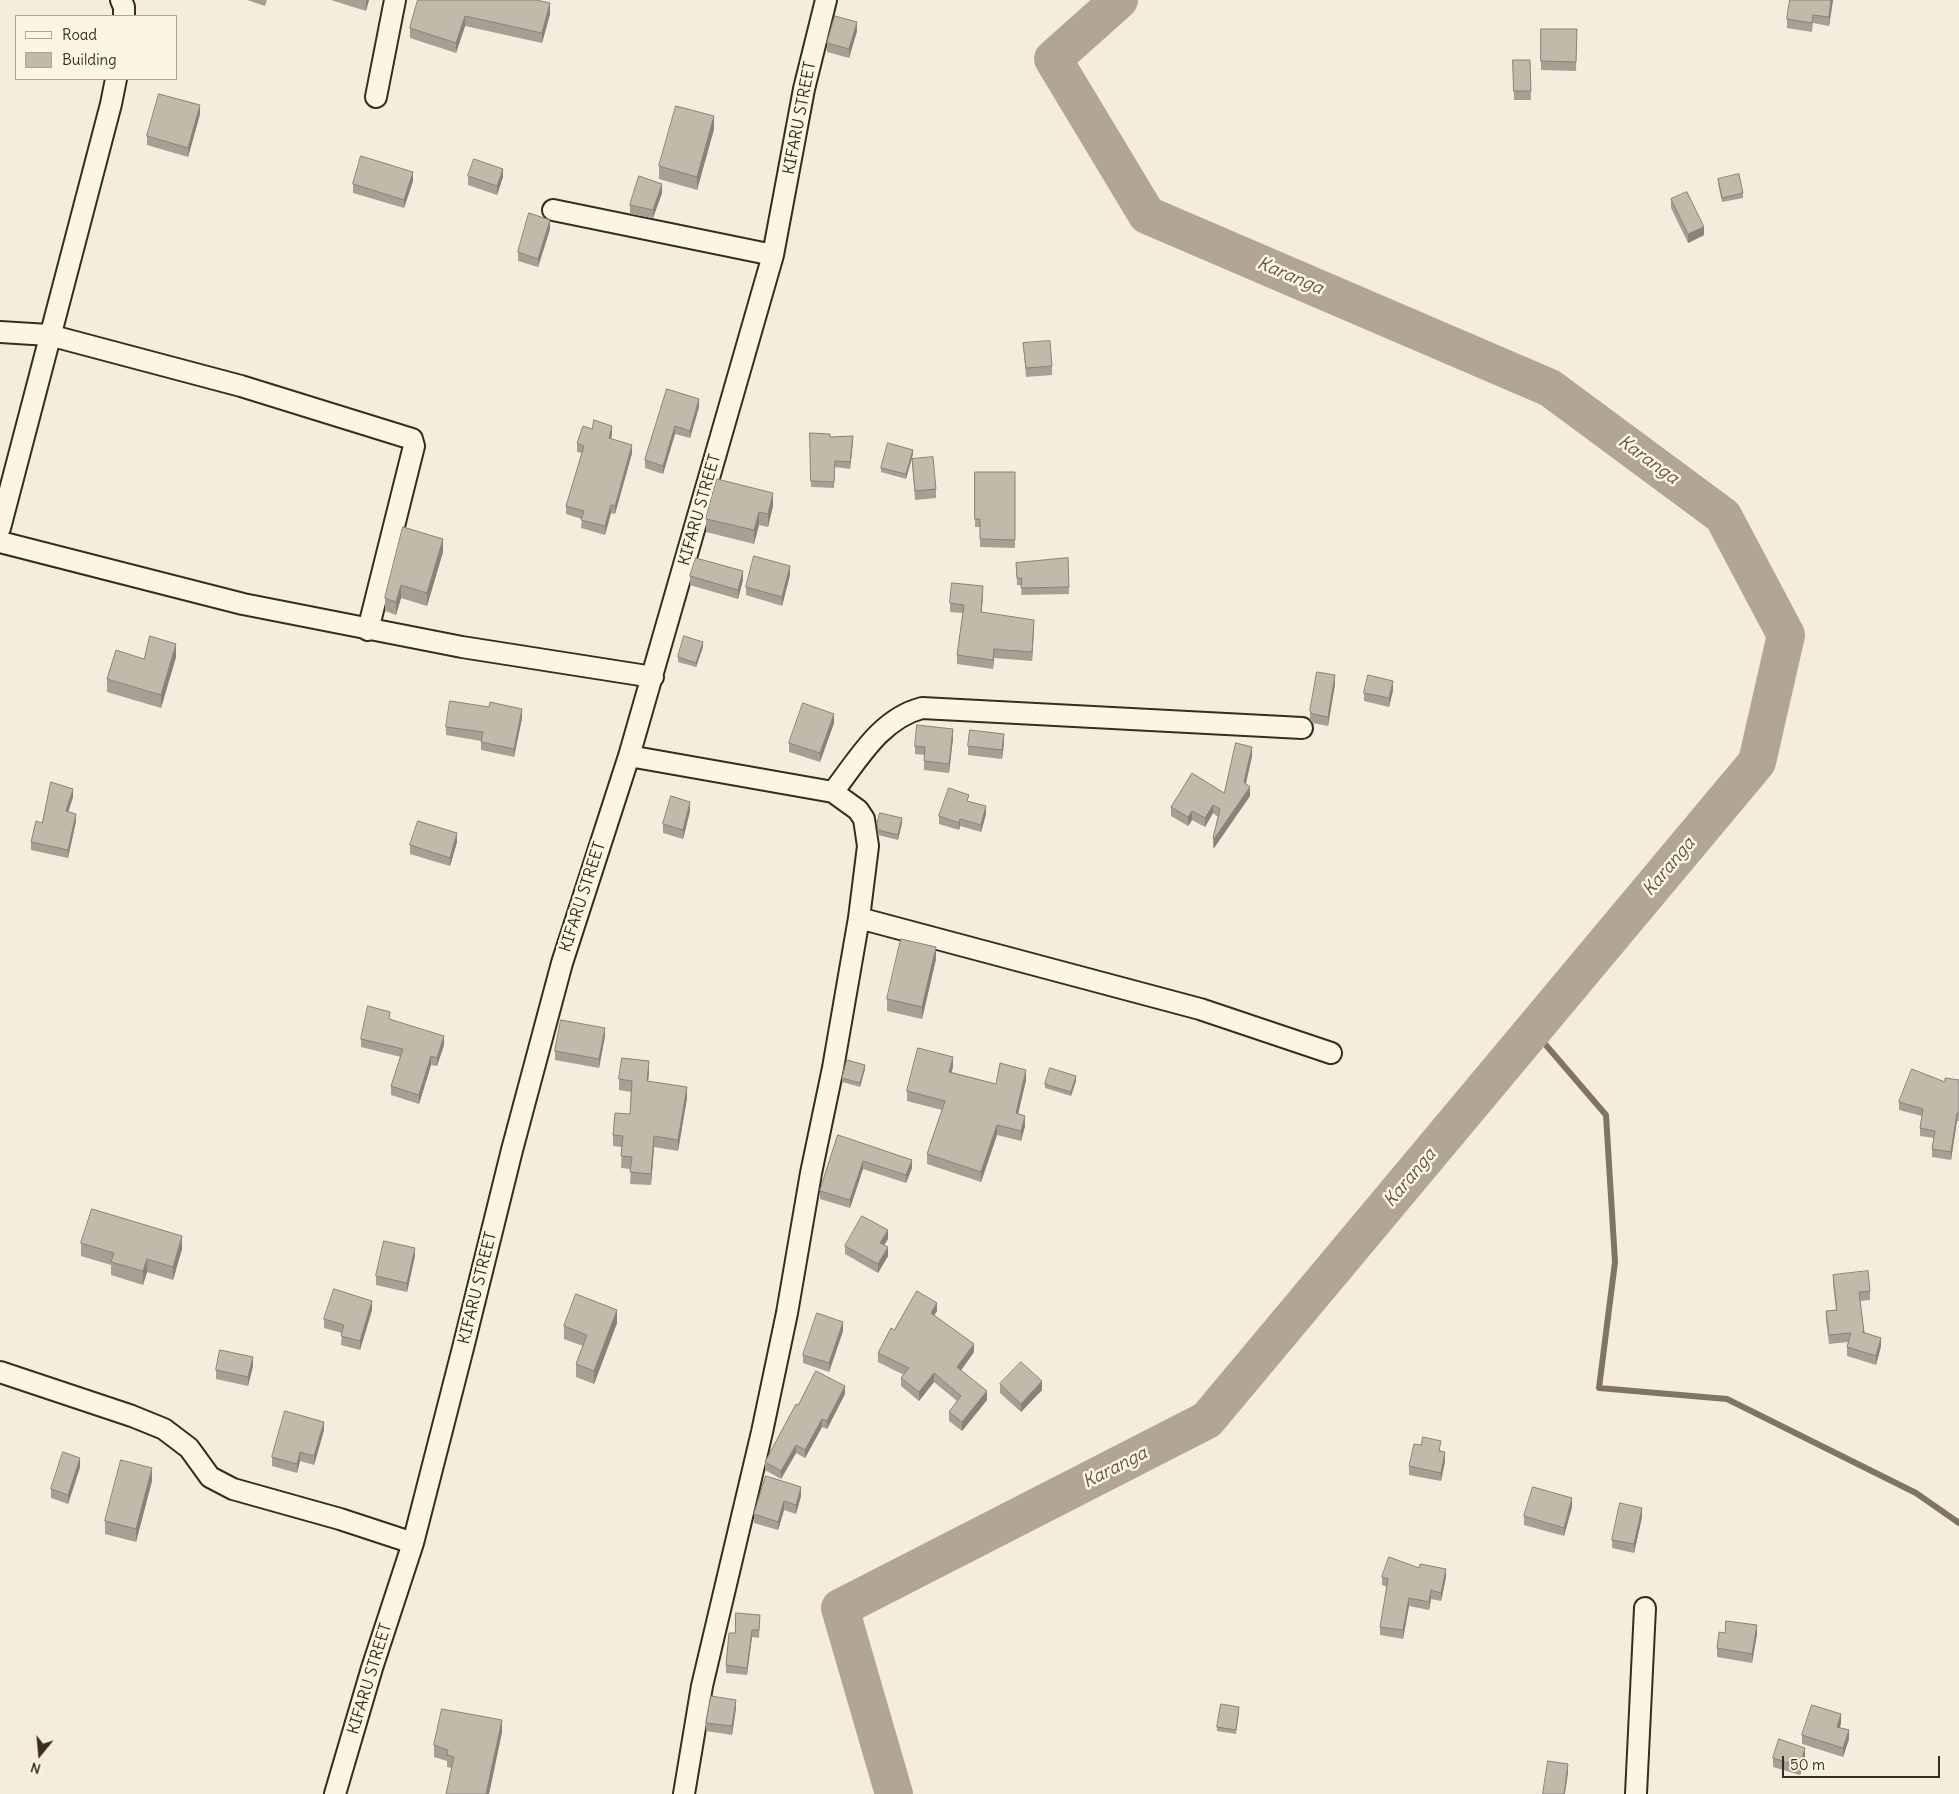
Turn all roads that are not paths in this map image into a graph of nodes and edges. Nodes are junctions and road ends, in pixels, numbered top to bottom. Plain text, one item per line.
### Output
1 (121, 0) edge
2 (396, 0) edge
3 (826, 0) edge
4 (124, 15) edge
5 (116, 80) edge
6 (376, 97) dead end
7 (553, 210) dead end
8 (773, 255) junction
9 (0, 332) edge
10 (49, 335) junction
11 (0, 528) edge
12 (0, 542) edge
13 (368, 630) junction
14 (653, 676) junction
15 (1302, 728) dead end
16 (629, 756) junction
17 (832, 792) junction
18 (859, 918) junction
19 (1331, 1053) dead end
20 (0, 1372) edge
21 (413, 1543) junction
22 (1645, 1608) dead end
23 (334, 1794) edge
24 (684, 1794) edge
25 (1636, 1794) edge

1 - 4 street
2 - 6 street
3 - 8 street, KIFARU STREET
5 - 10 street
7 - 8 street
8 - 14 street, KIFARU STREET
9 - 10 street
10 - 11 street
10 - 13 street
12 - 13 street
13 - 14 street
14 - 16 street, KIFARU STREET
15 - 17 street
16 - 17 street
16 - 21 street, KIFARU STREET
17 - 18 street
18 - 19 street
18 - 24 street
20 - 21 street
21 - 23 street, KIFARU STREET
22 - 25 street

